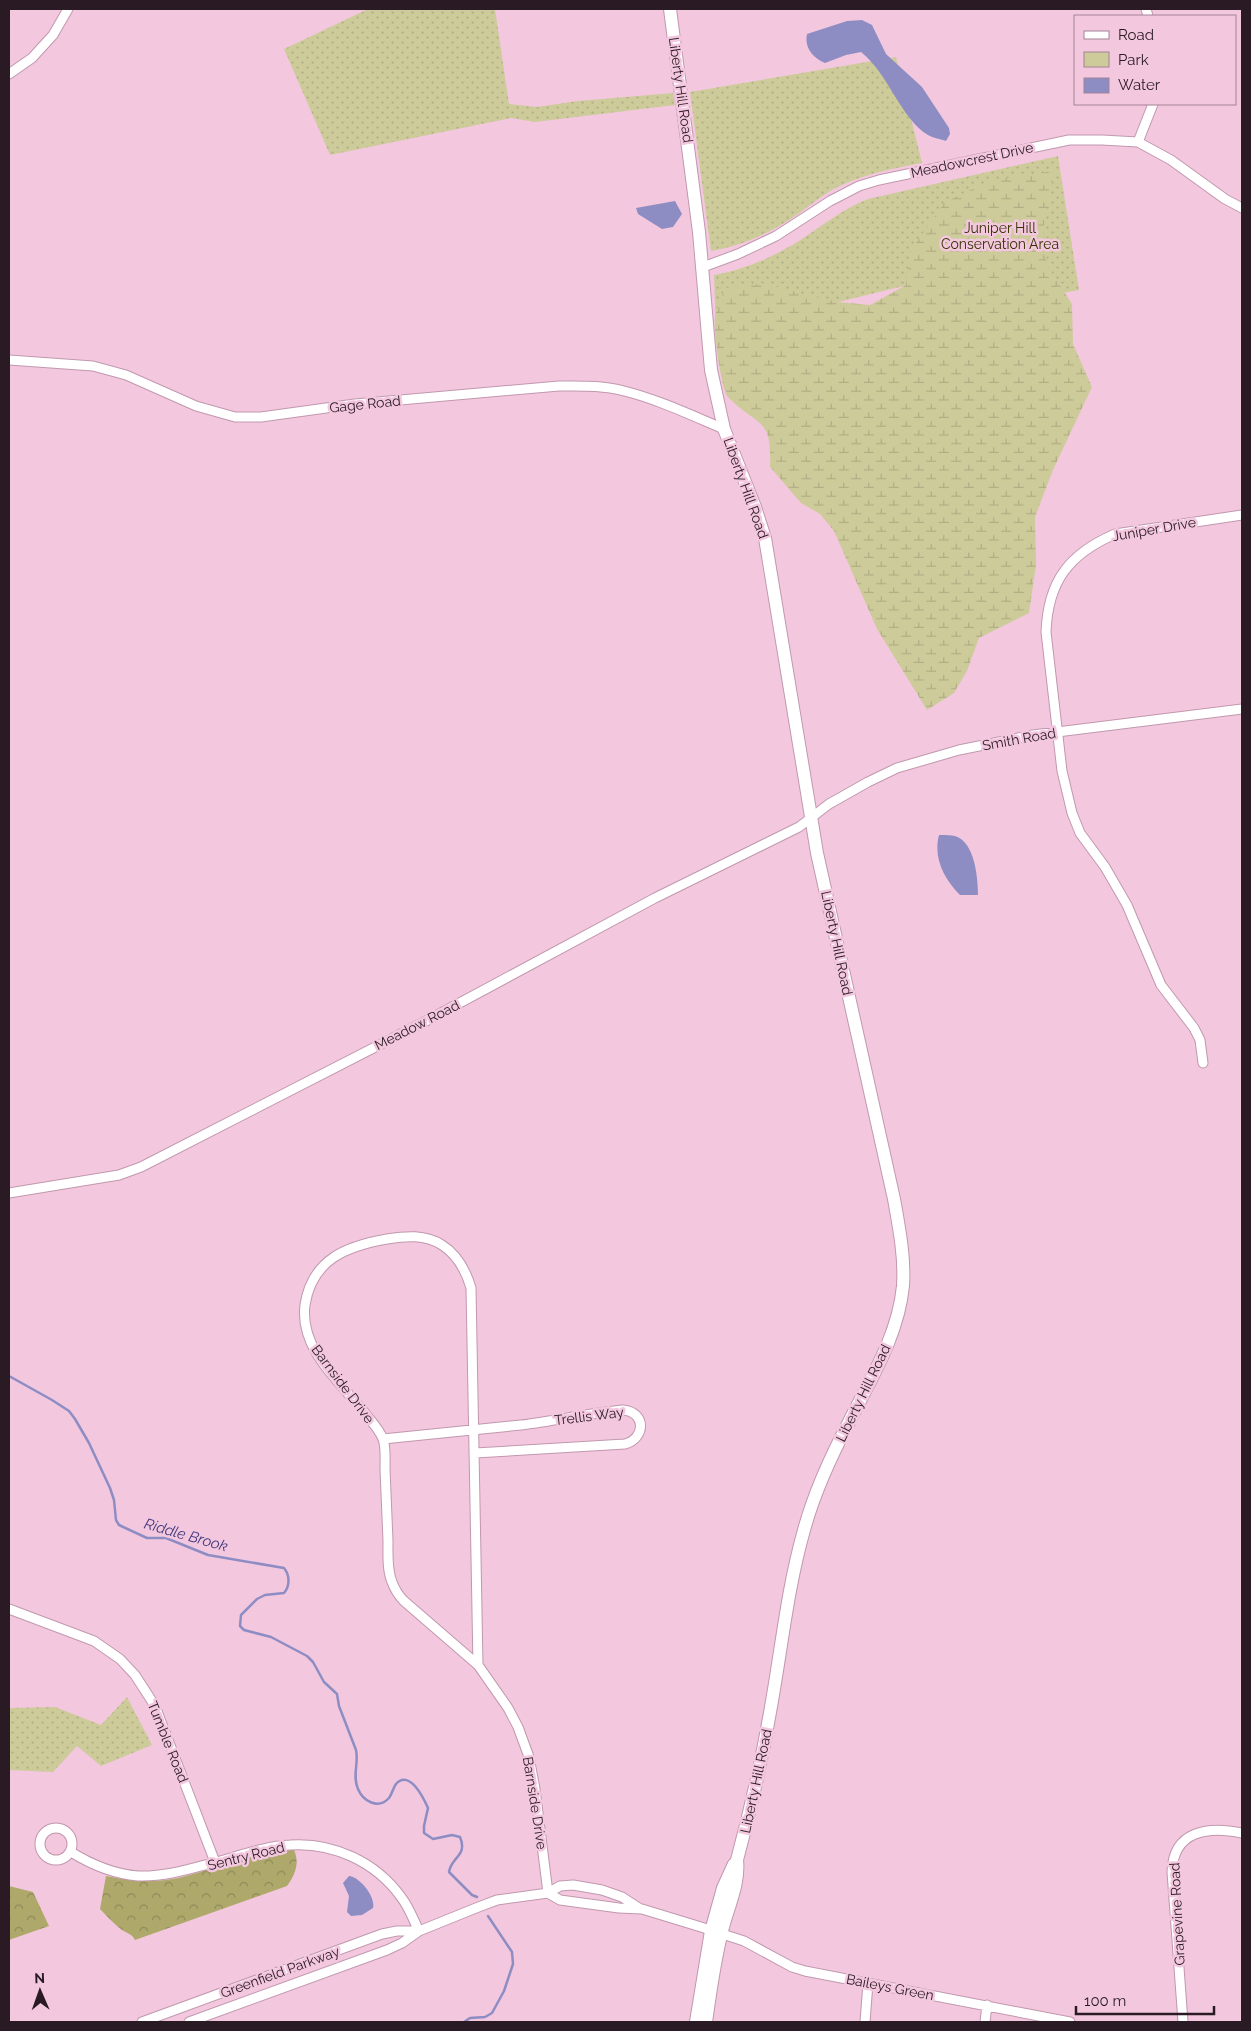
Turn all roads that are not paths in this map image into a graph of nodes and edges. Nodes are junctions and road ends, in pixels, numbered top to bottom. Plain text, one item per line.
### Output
1 (68, 9) edge
2 (670, 9) edge
3 (9, 74) edge
4 (1153, 105) edge
5 (1138, 142) junction
6 (1242, 208) edge
7 (704, 267) junction
8 (9, 360) edge
9 (724, 429) junction
10 (1242, 514) edge
11 (1242, 709) edge
12 (1059, 731) junction
13 (812, 819) junction
14 (1203, 1063) dead end
15 (9, 1193) edge
16 (474, 1429) junction
17 (383, 1439) junction
18 (475, 1453) junction
19 (9, 1609) edge
20 (478, 1664) junction
21 (1242, 1833) edge
22 (71, 1852) dead end
23 (215, 1862) junction
24 (548, 1893) junction
25 (642, 1910) junction
26 (419, 1931) junction
27 (716, 1932) junction
28 (868, 1983) junction
29 (987, 2005) junction
30 (142, 2022) edge
31 (189, 2022) edge
32 (696, 2022) edge
33 (706, 2022) edge
34 (865, 2022) edge
35 (985, 2022) edge
36 (1070, 2022) edge
37 (1183, 2022) edge

1 - 3 street
2 - 7 street, Liberty Hill Road
4 - 5 street
5 - 6 street, Meadowcrest Drive
5 - 7 street, Meadowcrest Drive
7 - 9 street, Liberty Hill Road
8 - 9 street, Gage Road
9 - 13 street, Liberty Hill Road
10 - 12 street, Juniper Drive
11 - 12 street, Smith Road
12 - 13 street, Smith Road
12 - 14 street, Juniper Drive
13 - 15 street, Meadow Road
13 - 27 street, Liberty Hill Road
16 - 17 street, Trellis Way
16 - 17 street, Barnside Drive
16 - 18 street, Barnside Drive
16 - 18 street, Trellis Way
17 - 20 street, Barnside Drive
18 - 20 street, Barnside Drive
19 - 23 street, Tumble Road
20 - 24 street, Barnside Drive
21 - 37 street, Grapevine Road
22 - 23 street, Sentry Road
23 - 26 street, Sentry Road
24 - 25 street, Greenfield Parkway
24 - 25 street, Greenfield Parkway
24 - 26 street, Greenfield Parkway
25 - 27 street, Greenfield Parkway
26 - 30 street, Greenfield Parkway
26 - 31 street, Greenfield Parkway
27 - 28 street, Baileys Green
27 - 32 street, Liberty Hill Road
27 - 33 street, Liberty Hill Road
28 - 29 street, Baileys Green
28 - 34 street
29 - 35 street
29 - 36 street, Baileys Green

